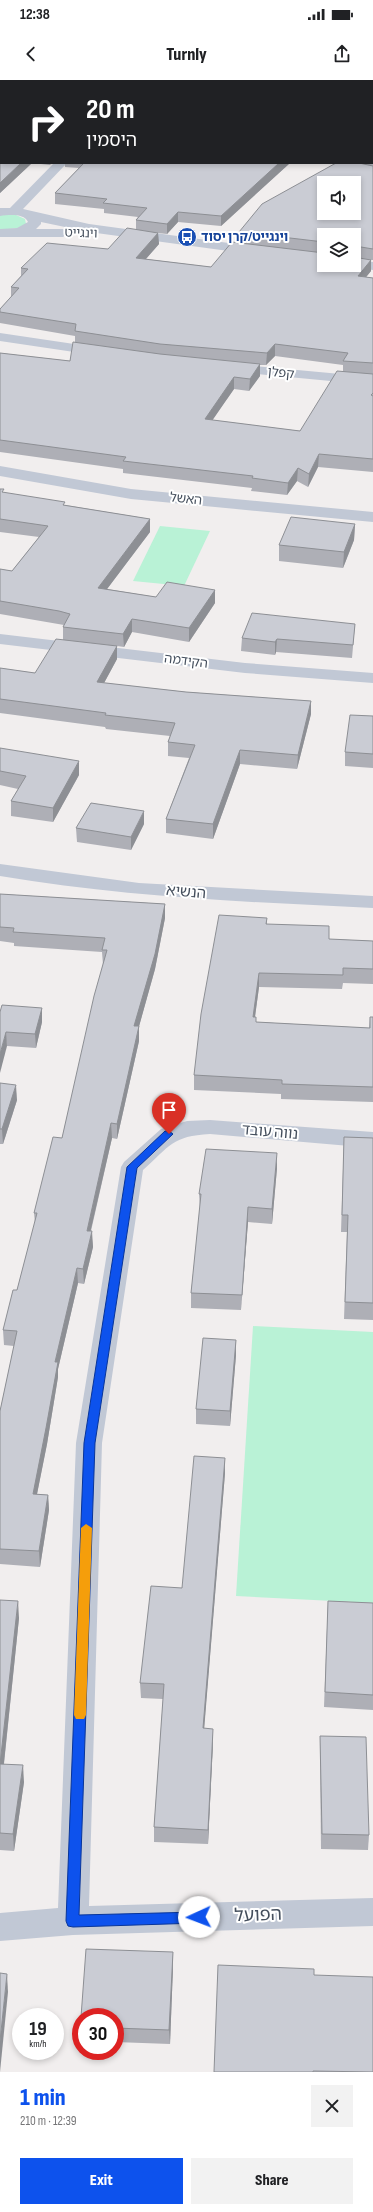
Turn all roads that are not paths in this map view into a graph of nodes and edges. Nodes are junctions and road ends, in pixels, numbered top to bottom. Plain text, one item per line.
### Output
1 (60, 164) edge
2 (0, 212) edge
3 (13, 212) junction
4 (28, 215) junction
5 (18, 232) junction
6 (0, 233) edge
7 (142, 236) junction
8 (0, 246) edge
9 (269, 252) edge
10 (361, 264) edge
11 (373, 266) edge
12 (0, 337) edge
13 (114, 354) edge
14 (214, 366) edge
15 (373, 381) edge
16 (0, 471) edge
17 (373, 517) edge
18 (0, 639) edge
19 (373, 678) edge
20 (0, 870) edge
21 (373, 902) edge
22 (373, 1140) edge
23 (373, 1912) edge
24 (73, 1921) junction
25 (0, 1927) edge

1 - 3 street
2 - 3 street, וינגייט
3 - 4 street, וינגייט
4 - 5 street
4 - 7 street, וינגייט
5 - 6 street, וינגייט
5 - 7 street, וינגייט
5 - 8 street
7 - 9 street, וינגייט
10 - 11 street
12 - 13 street
14 - 15 street, קפלן
16 - 17 street, האשל
18 - 19 street, הקידמה
20 - 21 street, הנשיא
22 - 24 street, נווה עובד
23 - 24 street, הפועל
24 - 25 street, הפועל

